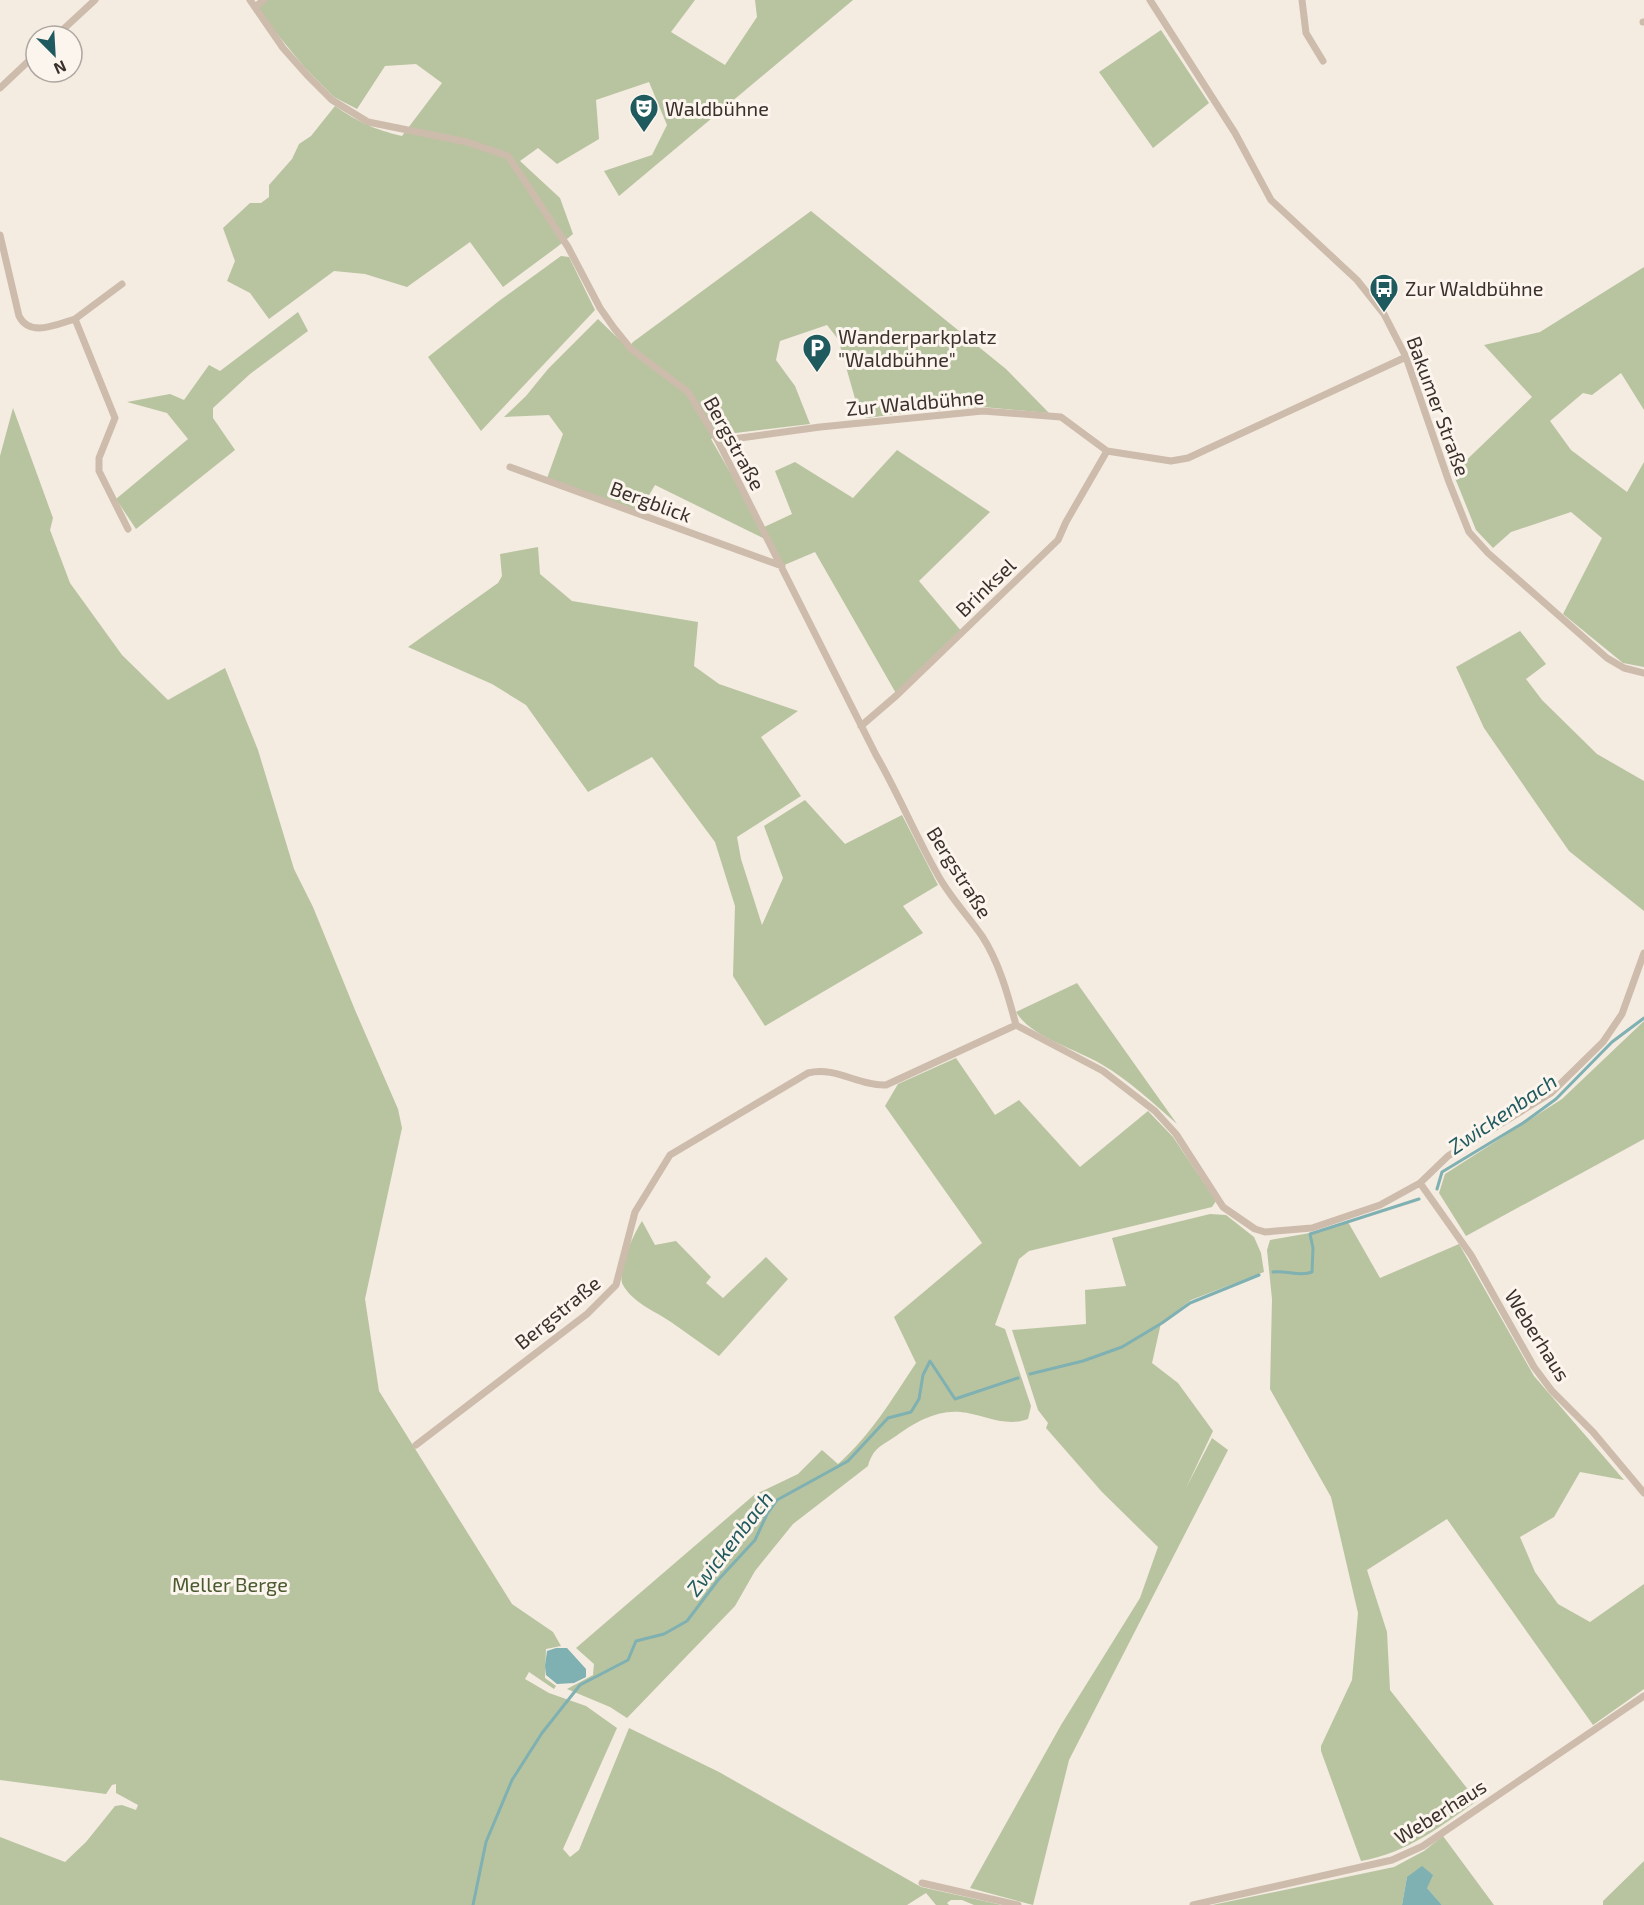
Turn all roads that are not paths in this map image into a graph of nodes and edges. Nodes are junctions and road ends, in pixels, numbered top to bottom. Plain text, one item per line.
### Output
1 (95, 0) edge
2 (250, 0) edge
3 (264, 0) edge
4 (1150, 0) edge
5 (1302, 0) edge
6 (255, 7) junction
7 (69, 24) edge
8 (1323, 61) dead end
9 (24, 65) edge
10 (0, 88) edge
11 (0, 235) edge
12 (122, 284) dead end
13 (75, 319) junction
14 (1406, 357) junction
15 (718, 441) junction
16 (1107, 451) junction
17 (510, 467) dead end
18 (128, 529) dead end
19 (782, 566) junction
20 (1644, 673) edge
21 (861, 726) junction
22 (1644, 953) edge
23 (1016, 1025) junction
24 (1420, 1183) junction
25 (416, 1445) dead end
26 (1644, 1493) edge
27 (1644, 1696) edge
28 (922, 1883) dead end
29 (1018, 1905) edge
30 (1193, 1905) edge

1 - 7 street
2 - 6 street, Bergstraße
3 - 6 street
4 - 14 street, Bakumer Straße
5 - 8 street
6 - 15 street, Bergstraße
9 - 10 street
11 - 13 street
12 - 13 street
13 - 18 street
14 - 16 street, Zur Waldbühne
14 - 20 street, Bakumer Straße
15 - 16 street, Zur Waldbühne
15 - 19 street, Bergstraße
16 - 21 street, Brinksel
17 - 19 street, Bergblick
19 - 21 street, Bergstraße
21 - 23 street, Bergstraße
22 - 24 street
23 - 24 street
23 - 25 street, Bergstraße
24 - 26 street, Weberhaus
27 - 30 street, Weberhaus
28 - 29 street

